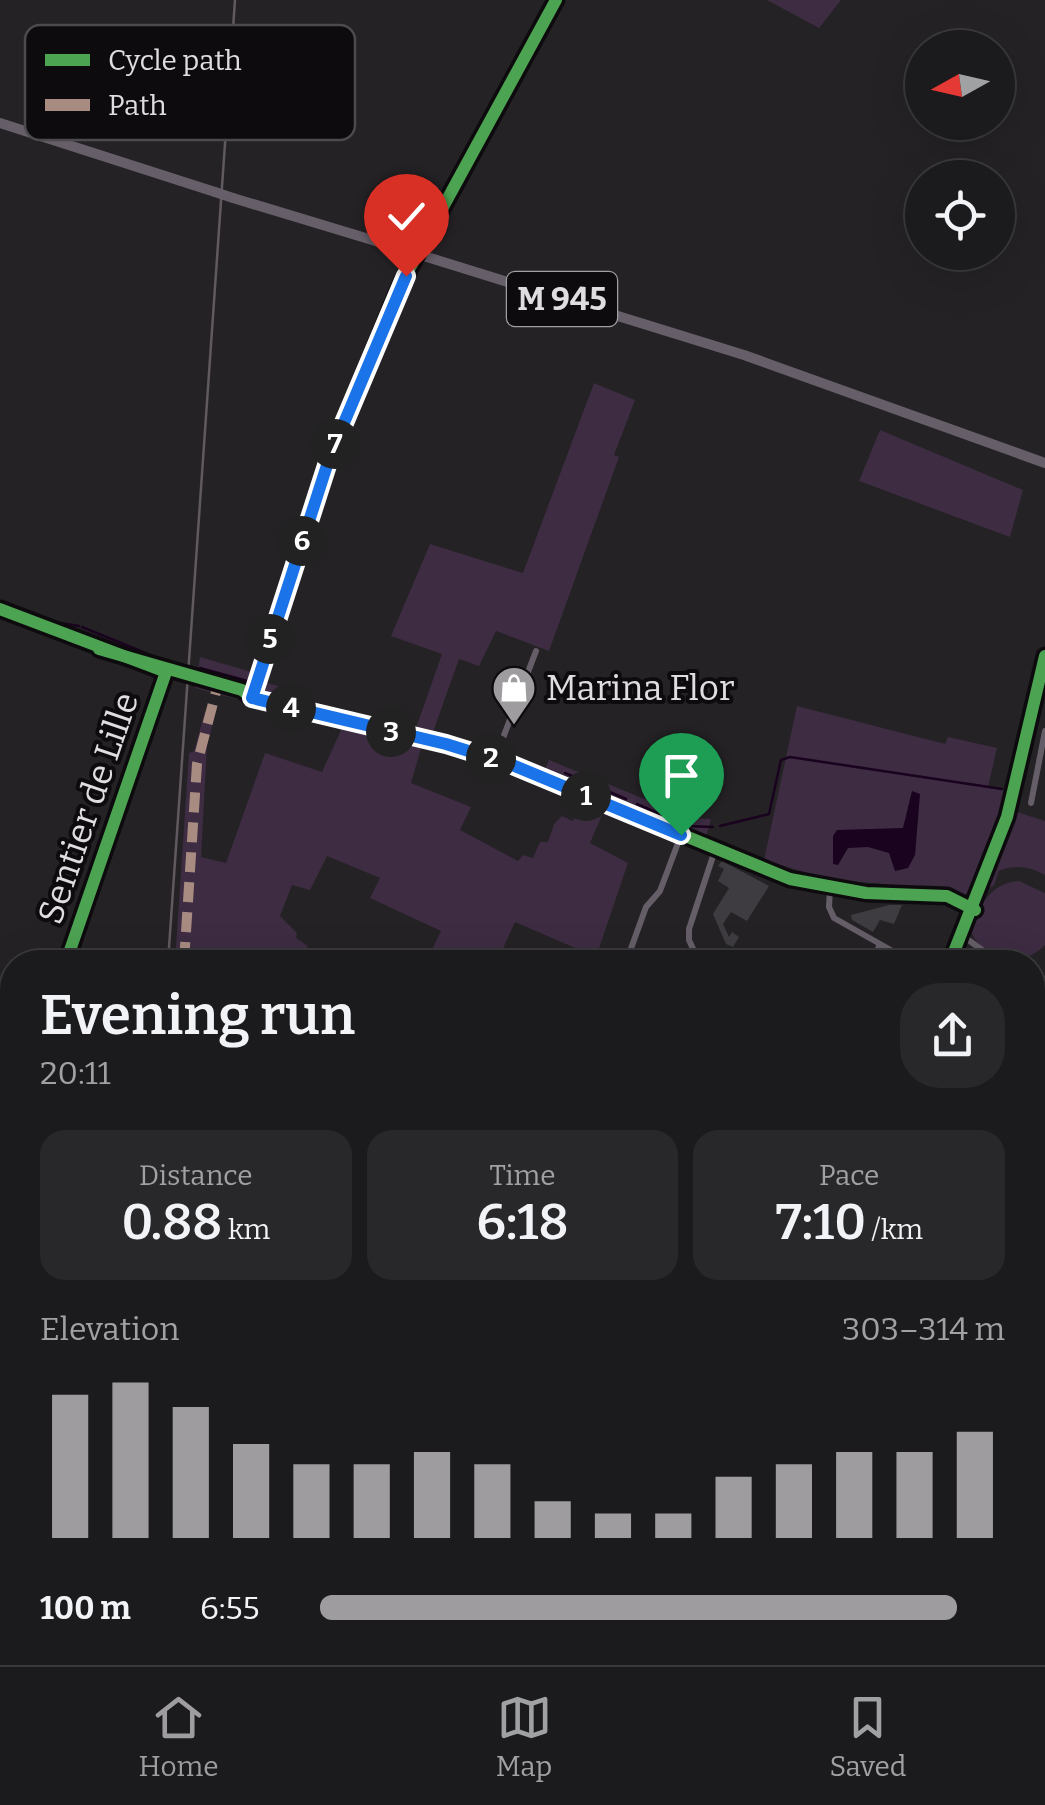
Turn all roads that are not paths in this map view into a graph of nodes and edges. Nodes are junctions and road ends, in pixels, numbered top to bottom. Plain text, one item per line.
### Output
1 (556, 0) edge
2 (0, 123) edge
3 (25, 131) edge
4 (53, 140) edge
5 (1045, 466) edge
6 (0, 610) edge
7 (536, 651) dead end
8 (1045, 656) edge
9 (166, 672) junction
10 (180, 676) dead end
11 (202, 683) dead end
12 (1043, 685) edge
13 (252, 698) junction
14 (1045, 732) edge
15 (1043, 756) edge
16 (495, 759) junction
17 (1031, 804) dead end
18 (681, 835) junction
19 (715, 850) junction
20 (830, 888) junction
21 (972, 909) junction
22 (962, 936) junction
23 (879, 946) junction
24 (70, 950) edge
25 (631, 950) edge
26 (694, 950) edge
27 (878, 950) edge
28 (886, 950) edge
29 (958, 950) edge
30 (982, 950) edge

1 - 13 street
2 - 3 main road, M 945, bridge
4 - 5 main road, M 945, bridge
6 - 9 street
7 - 16 street
8 - 12 main road
9 - 10 street
9 - 24 street, Sentier de Lille
11 - 13 street
12 - 21 main road
13 - 16 street
14 - 15 street
15 - 17 street
16 - 18 street
18 - 19 street
18 - 25 street
19 - 20 street
19 - 26 street
20 - 21 street
20 - 23 street
21 - 22 main road
22 - 29 main road
22 - 30 street
23 - 27 street
23 - 28 street

